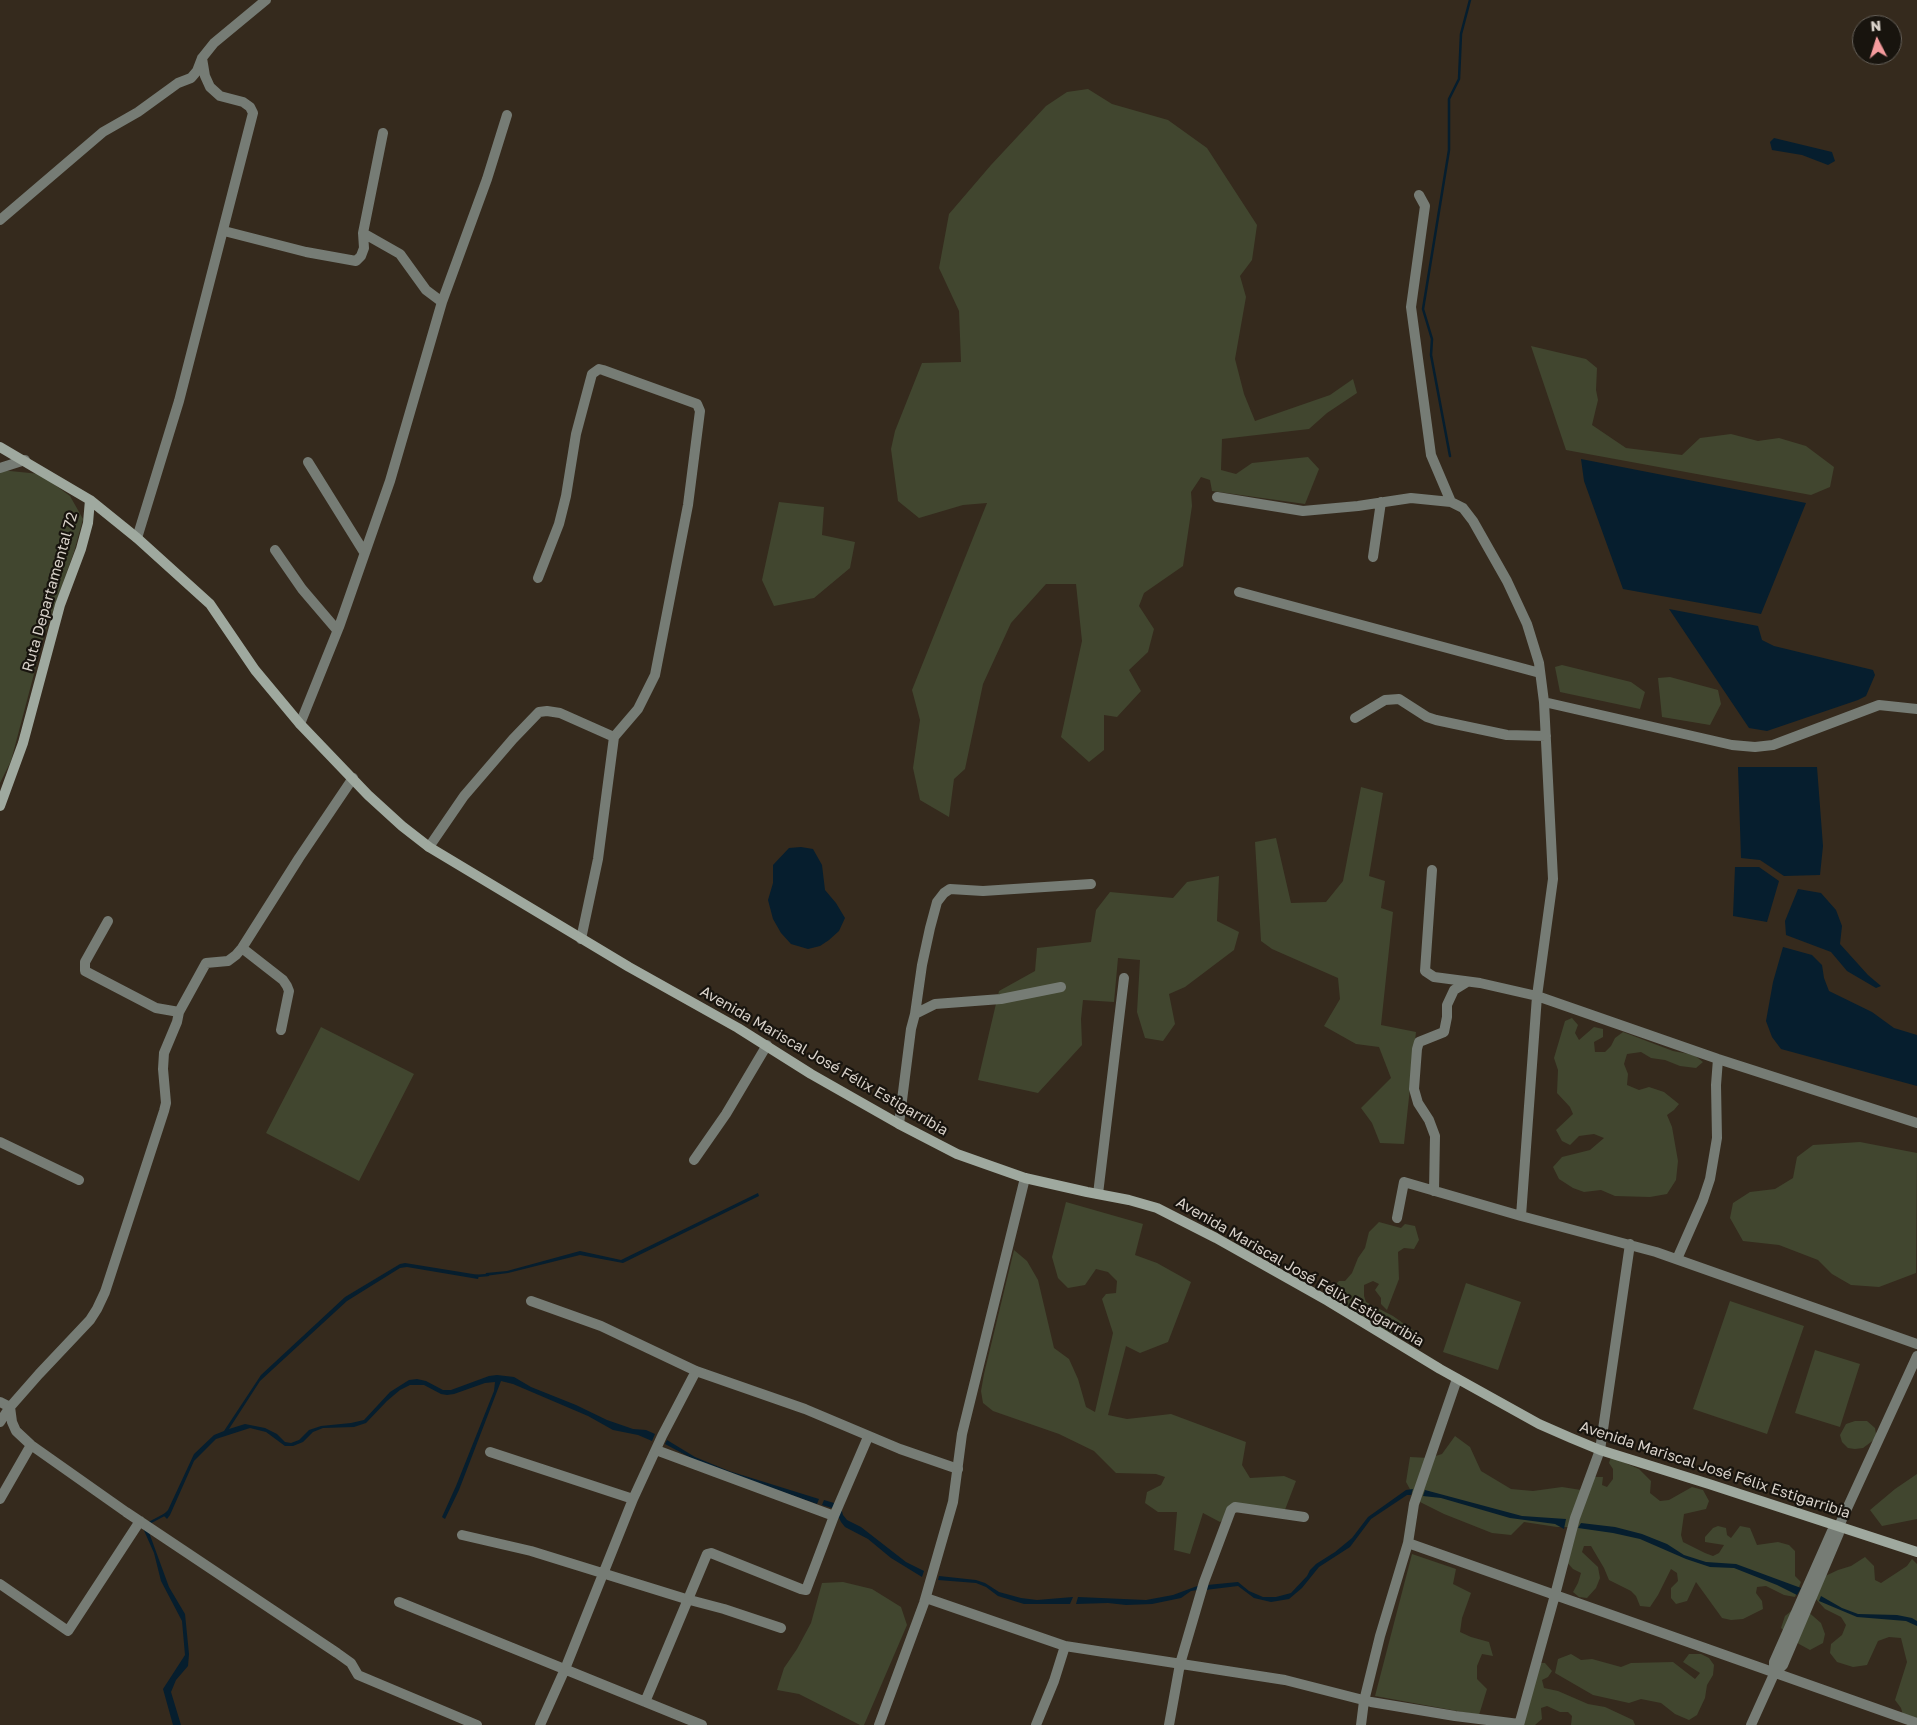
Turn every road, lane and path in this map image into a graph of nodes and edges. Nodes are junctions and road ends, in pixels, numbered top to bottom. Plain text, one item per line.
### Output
1 (266, 0) edge
2 (202, 58) junction
3 (507, 115) dead end
4 (383, 132) dead end
5 (1419, 195) dead end
6 (0, 220) edge
7 (224, 231) junction
8 (363, 232) junction
9 (442, 302) junction
10 (0, 447) edge
11 (25, 460) junction
12 (308, 462) dead end
13 (0, 468) edge
14 (1217, 497) dead end
15 (90, 500) junction
16 (1381, 502) junction
17 (1451, 502) junction
18 (137, 538) junction
19 (275, 550) dead end
20 (364, 552) junction
21 (1373, 558) dead end
22 (538, 578) dead end
23 (1239, 592) dead end
24 (338, 630) junction
25 (1540, 673) junction
26 (1544, 702) junction
27 (1917, 708) edge
28 (1355, 718) dead end
29 (300, 724) junction
30 (1546, 736) junction
31 (614, 737) junction
32 (353, 778) junction
33 (0, 806) edge
34 (429, 847) junction
35 (1432, 870) dead end
36 (1090, 884) dead end
37 (108, 921) dead end
38 (581, 939) junction
39 (242, 948) junction
40 (1124, 978) dead end
41 (1467, 982) junction
42 (1061, 986) dead end
43 (1537, 996) junction
44 (179, 1012) junction
45 (915, 1014) junction
46 (281, 1030) dead end
47 (767, 1046) junction
48 (1718, 1059) junction
49 (1917, 1123) edge
50 (899, 1124) junction
51 (0, 1142) edge
52 (694, 1160) dead end
53 (1025, 1178) junction
54 (79, 1180) dead end
55 (1434, 1191) junction
56 (1098, 1194) junction
57 (1521, 1216) junction
58 (1397, 1218) dead end
59 (1630, 1244) junction
60 (1677, 1259) junction
61 (531, 1301) dead end
62 (1917, 1344) edge
63 (1917, 1356) edge
64 (696, 1371) junction
65 (1457, 1379) junction
66 (0, 1402) edge
67 (10, 1407) junction
68 (0, 1422) edge
69 (868, 1437) junction
70 (659, 1443) junction
71 (31, 1445) junction
72 (1600, 1450) junction
73 (490, 1452) dead end
74 (958, 1469) junction
75 (633, 1499) junction
76 (0, 1500) edge
77 (837, 1509) junction
78 (1304, 1517) dead end
79 (144, 1523) junction
80 (1839, 1526) junction
81 (462, 1535) dead end
82 (1408, 1543) junction
83 (1917, 1552) edge
84 (602, 1573) junction
85 (0, 1584) edge
86 (1556, 1595) junction
87 (926, 1598) junction
88 (686, 1599) junction
89 (400, 1602) dead end
90 (781, 1628) dead end
91 (1065, 1646) junction
92 (1180, 1664) junction
93 (565, 1669) junction
94 (1774, 1674) junction
95 (1364, 1701) junction
96 (644, 1702) junction
97 (1917, 1723) edge
98 (477, 1725) edge
99 (540, 1725) edge
100 (702, 1725) edge
101 (879, 1725) edge
102 (1036, 1725) edge
103 (1169, 1725) edge
104 (1361, 1725) edge
105 (1519, 1725) edge
106 (1751, 1725) edge

1 - 2 street
2 - 6 street
2 - 7 street
3 - 9 street
4 - 8 street
5 - 17 street
7 - 8 street
7 - 18 street
8 - 9 street
9 - 20 street
10 - 11 main road, Avenida Mariscal José Félix Estigarribia
11 - 13 street
11 - 15 main road, Avenida Mariscal José Félix Estigarribia
12 - 20 street
14 - 16 street
15 - 18 main road, Avenida Mariscal José Félix Estigarribia
15 - 33 main road, Ruta Departamental 72
16 - 17 street
16 - 21 street
17 - 25 street
18 - 29 main road, Avenida Mariscal José Félix Estigarribia
19 - 24 street
20 - 24 street
22 - 31 street
23 - 25 street
24 - 29 street
25 - 26 street
26 - 27 street
26 - 30 street
28 - 30 street
29 - 32 main road, Avenida Mariscal José Félix Estigarribia
30 - 43 street
31 - 34 street
31 - 38 street
32 - 34 main road, Avenida Mariscal José Félix Estigarribia
32 - 39 street
34 - 38 main road, Avenida Mariscal José Félix Estigarribia
35 - 41 street
36 - 45 street
37 - 44 street
38 - 47 main road, Avenida Mariscal José Félix Estigarribia
39 - 44 street
39 - 46 street
40 - 56 street
41 - 43 street
41 - 55 street
42 - 45 street
43 - 48 street
43 - 57 street
44 - 67 street
45 - 50 street
47 - 50 main road, Avenida Mariscal José Félix Estigarribia
47 - 52 street
48 - 49 street
48 - 60 street
50 - 53 main road, Avenida Mariscal José Félix Estigarribia
51 - 54 street
53 - 56 main road, Avenida Mariscal José Félix Estigarribia
53 - 74 street
55 - 57 street
55 - 58 street
56 - 65 main road, Avenida Mariscal José Félix Estigarribia
57 - 59 street
59 - 60 street
59 - 72 street
60 - 62 street
61 - 64 street
63 - 80 street
64 - 69 street
64 - 70 street
65 - 72 main road, Avenida Mariscal José Félix Estigarribia
65 - 82 street
66 - 67 street
67 - 68 street
67 - 71 street
69 - 74 street
69 - 77 street
70 - 75 street
70 - 77 street
71 - 76 street
71 - 79 street
72 - 80 main road, Avenida Mariscal José Félix Estigarribia
72 - 86 street
73 - 75 street
74 - 87 street
75 - 84 street
77 - 88 street
78 - 92 street
79 - 85 street
79 - 98 street
80 - 83 main road, Avenida Mariscal José Félix Estigarribia
80 - 94 street
81 - 84 street
82 - 86 street
82 - 95 street
84 - 88 street
84 - 93 street
86 - 94 street
86 - 105 street
87 - 91 street
87 - 101 street
88 - 90 street
88 - 96 street
89 - 93 street
91 - 92 street
91 - 102 street
92 - 95 street
92 - 103 street
93 - 96 street
93 - 99 street
94 - 97 street
94 - 106 street
95 - 104 street
95 - 105 street
96 - 100 street

